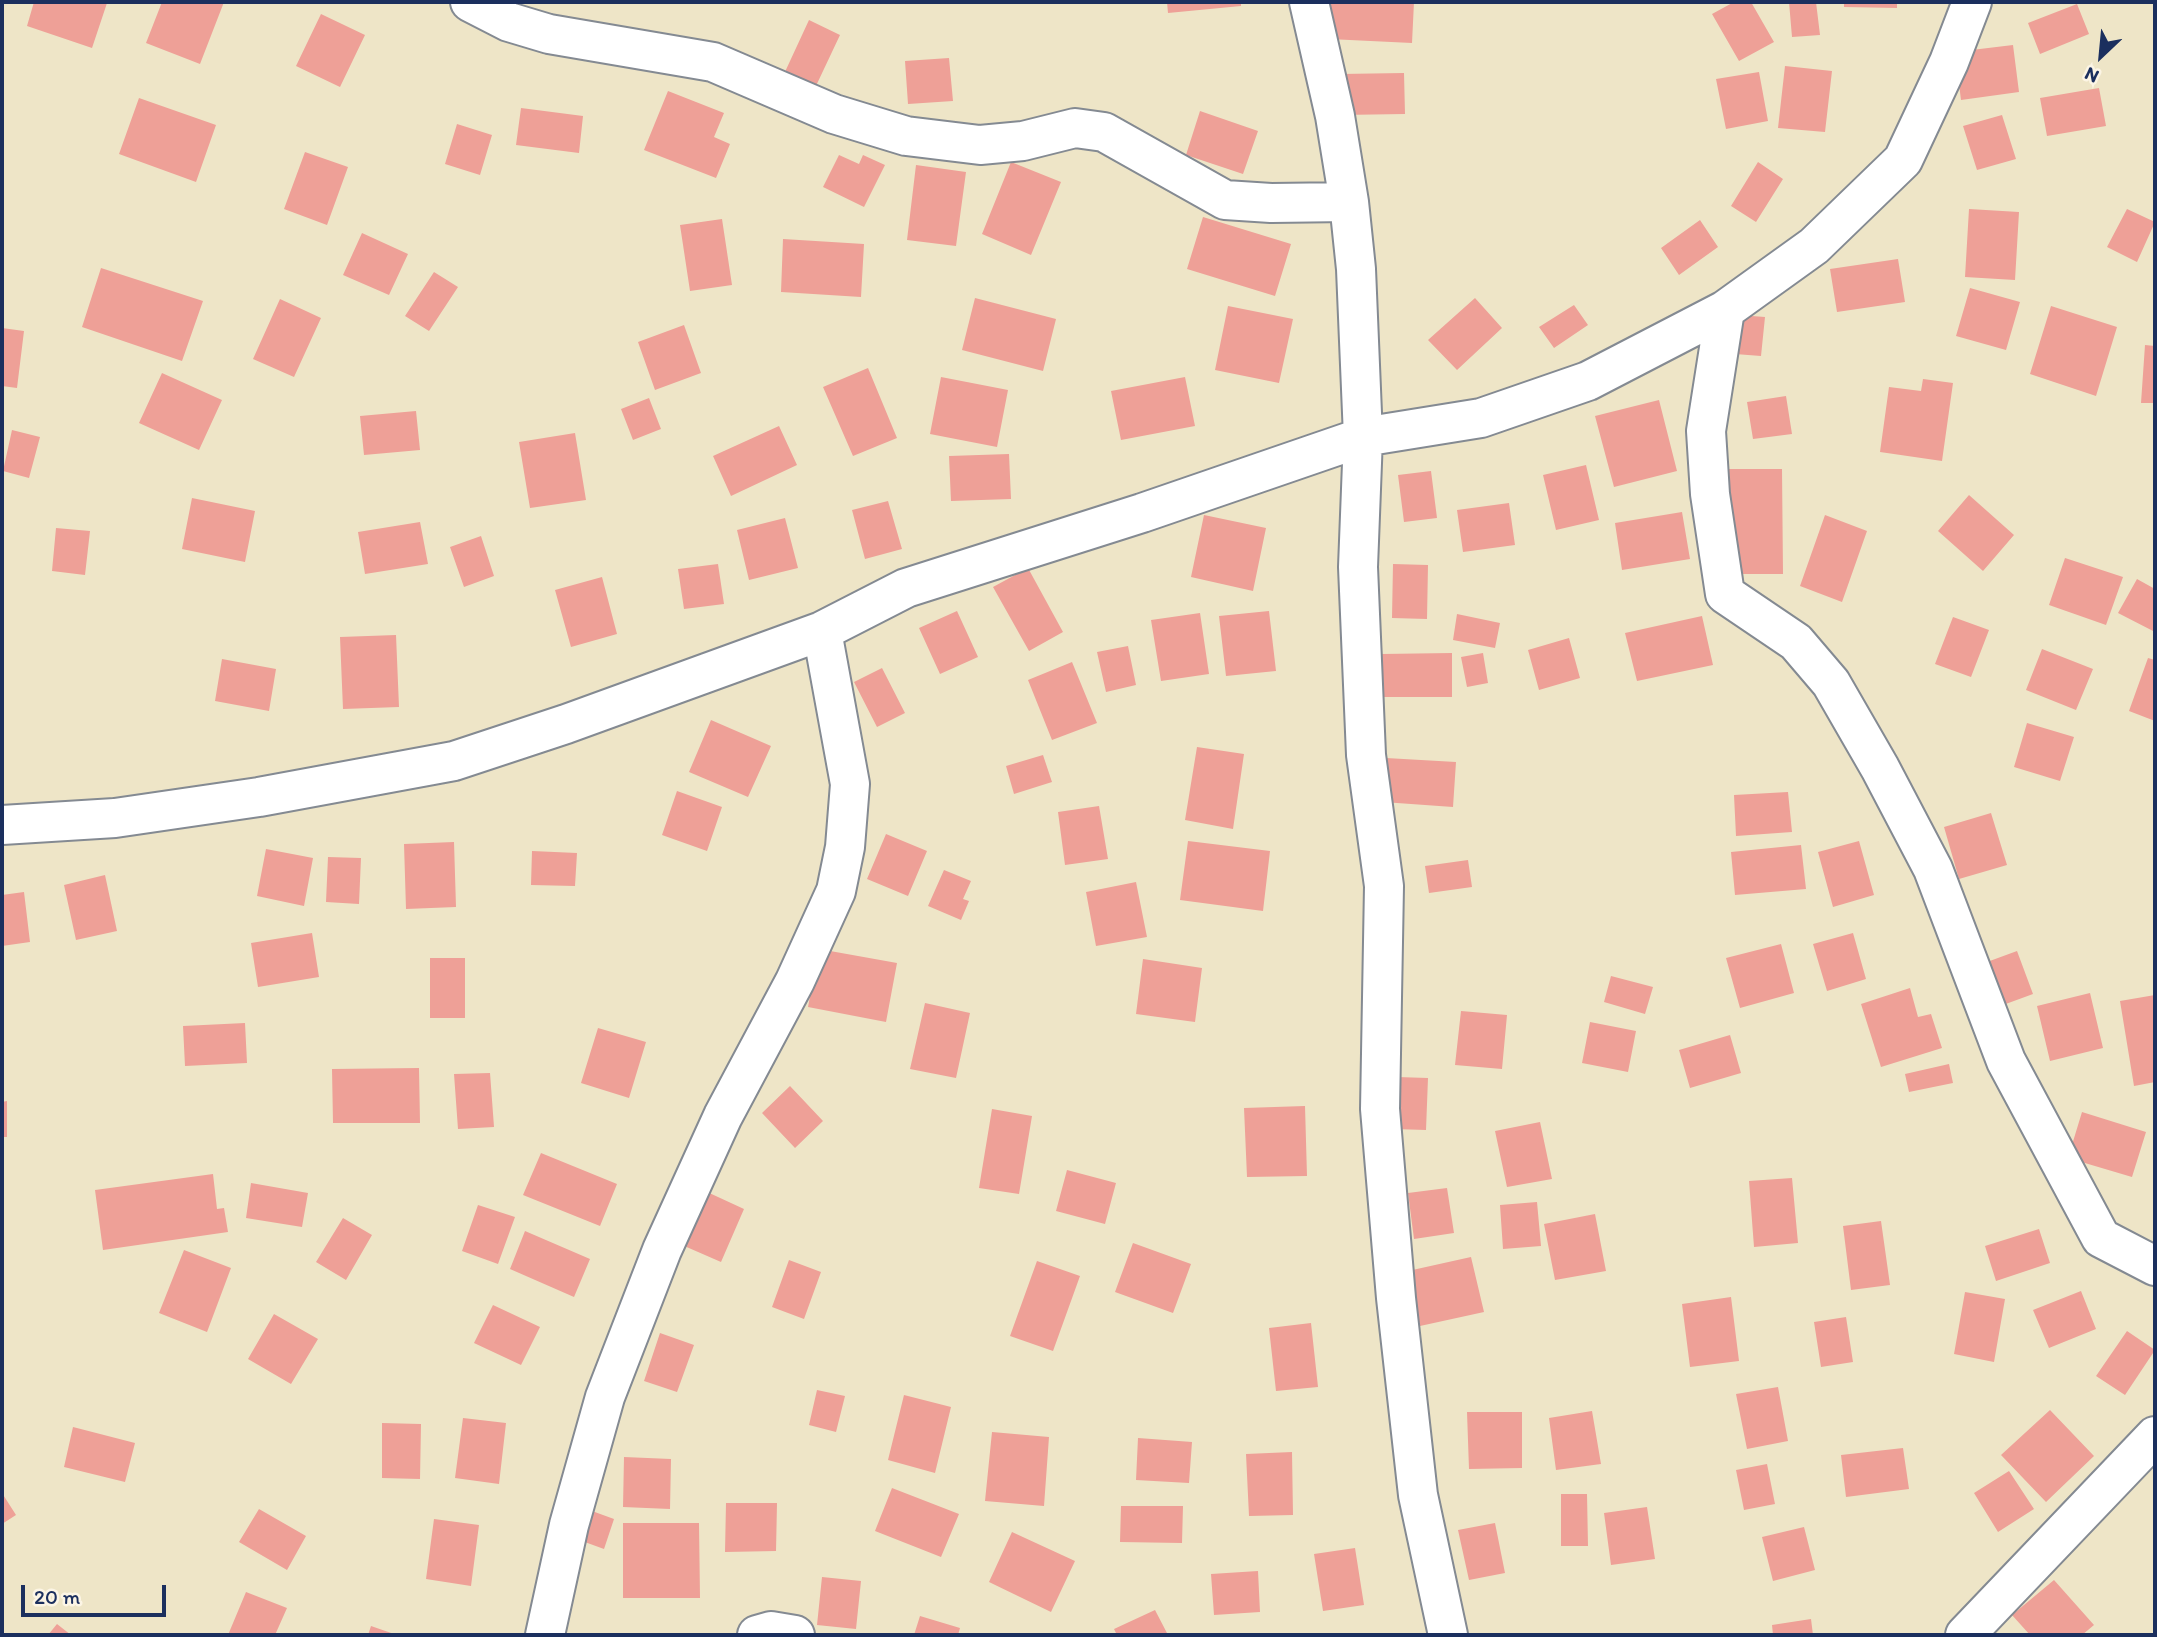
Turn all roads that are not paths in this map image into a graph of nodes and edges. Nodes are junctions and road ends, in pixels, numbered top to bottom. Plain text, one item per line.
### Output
1 (470, 2) edge
2 (1309, 2) edge
3 (1972, 2) edge
4 (1349, 202) junction
5 (1726, 310) junction
6 (1363, 436) junction
7 (822, 631) junction
8 (2, 825) edge
9 (2155, 1266) edge
10 (2155, 1436) edge
11 (545, 1635) edge
12 (757, 1635) edge
13 (795, 1635) edge
14 (1448, 1635) edge
15 (1965, 1635) edge

1 - 4 street
2 - 4 street
3 - 5 street
4 - 6 street
5 - 6 street
5 - 9 street
6 - 7 street
6 - 14 street
7 - 8 street
7 - 11 street
10 - 15 street
12 - 13 street

